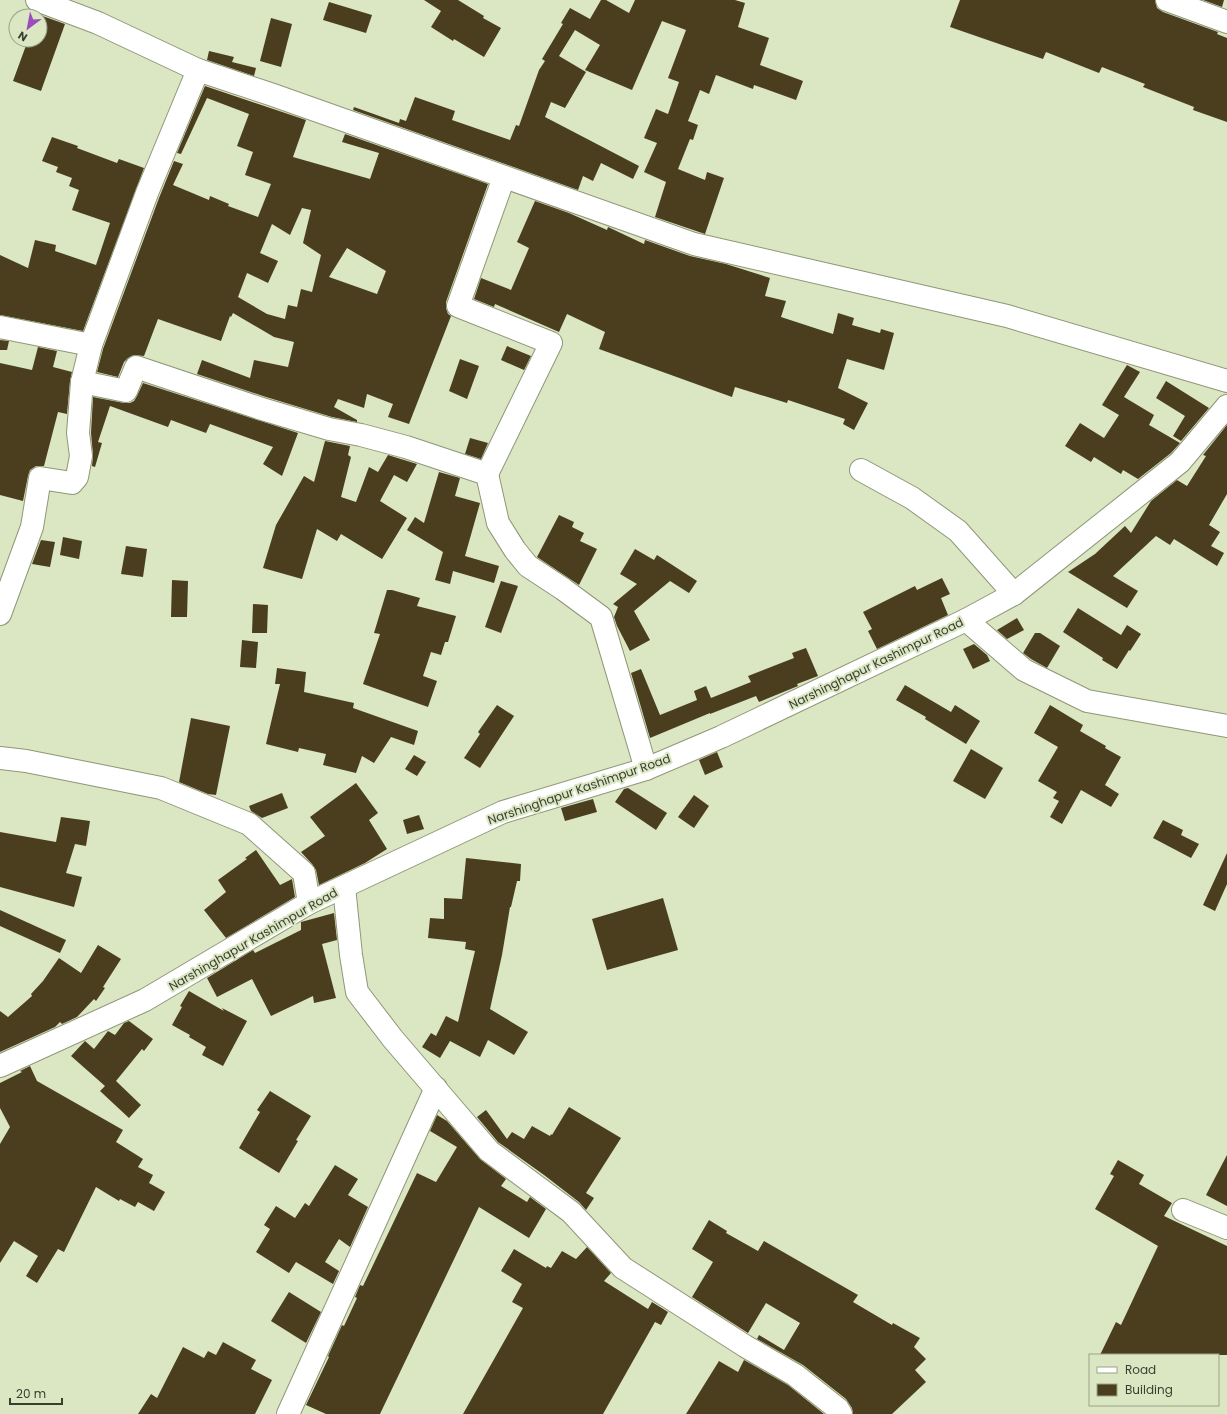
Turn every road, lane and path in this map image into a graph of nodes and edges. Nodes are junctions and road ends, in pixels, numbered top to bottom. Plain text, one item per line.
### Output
1 (37, 0) edge
2 (1167, 0) edge
3 (1227, 22) edge
4 (198, 70) junction
5 (504, 177) junction
6 (0, 327) edge
7 (91, 345) junction
8 (1227, 381) edge
9 (82, 382) junction
10 (1227, 406) edge
11 (862, 470) dead end
12 (487, 474) junction
13 (7, 573) edge
14 (1014, 594) junction
15 (0, 614) edge
16 (966, 620) junction
17 (1227, 726) edge
18 (0, 758) edge
19 (646, 769) junction
20 (344, 887) junction
21 (309, 903) junction
22 (0, 1066) edge
23 (436, 1088) junction
24 (1183, 1210) dead end
25 (1227, 1228) edge
26 (288, 1414) edge
27 (841, 1414) edge

1 - 4 street
2 - 3 street
4 - 5 street
4 - 7 street
5 - 8 street
5 - 12 street
6 - 7 street
7 - 9 street
9 - 12 street
9 - 13 street
10 - 14 street, Narshinghapur Kashimpur Road
11 - 14 street
12 - 19 street
13 - 15 street
14 - 16 street, Narshinghapur Kashimpur Road
16 - 17 street
16 - 19 street, Narshinghapur Kashimpur Road
18 - 21 street
19 - 20 street, Narshinghapur Kashimpur Road
20 - 21 street, Narshinghapur Kashimpur Road
20 - 23 street
21 - 22 street, Narshinghapur Kashimpur Road
23 - 26 street
23 - 27 street
24 - 25 street

